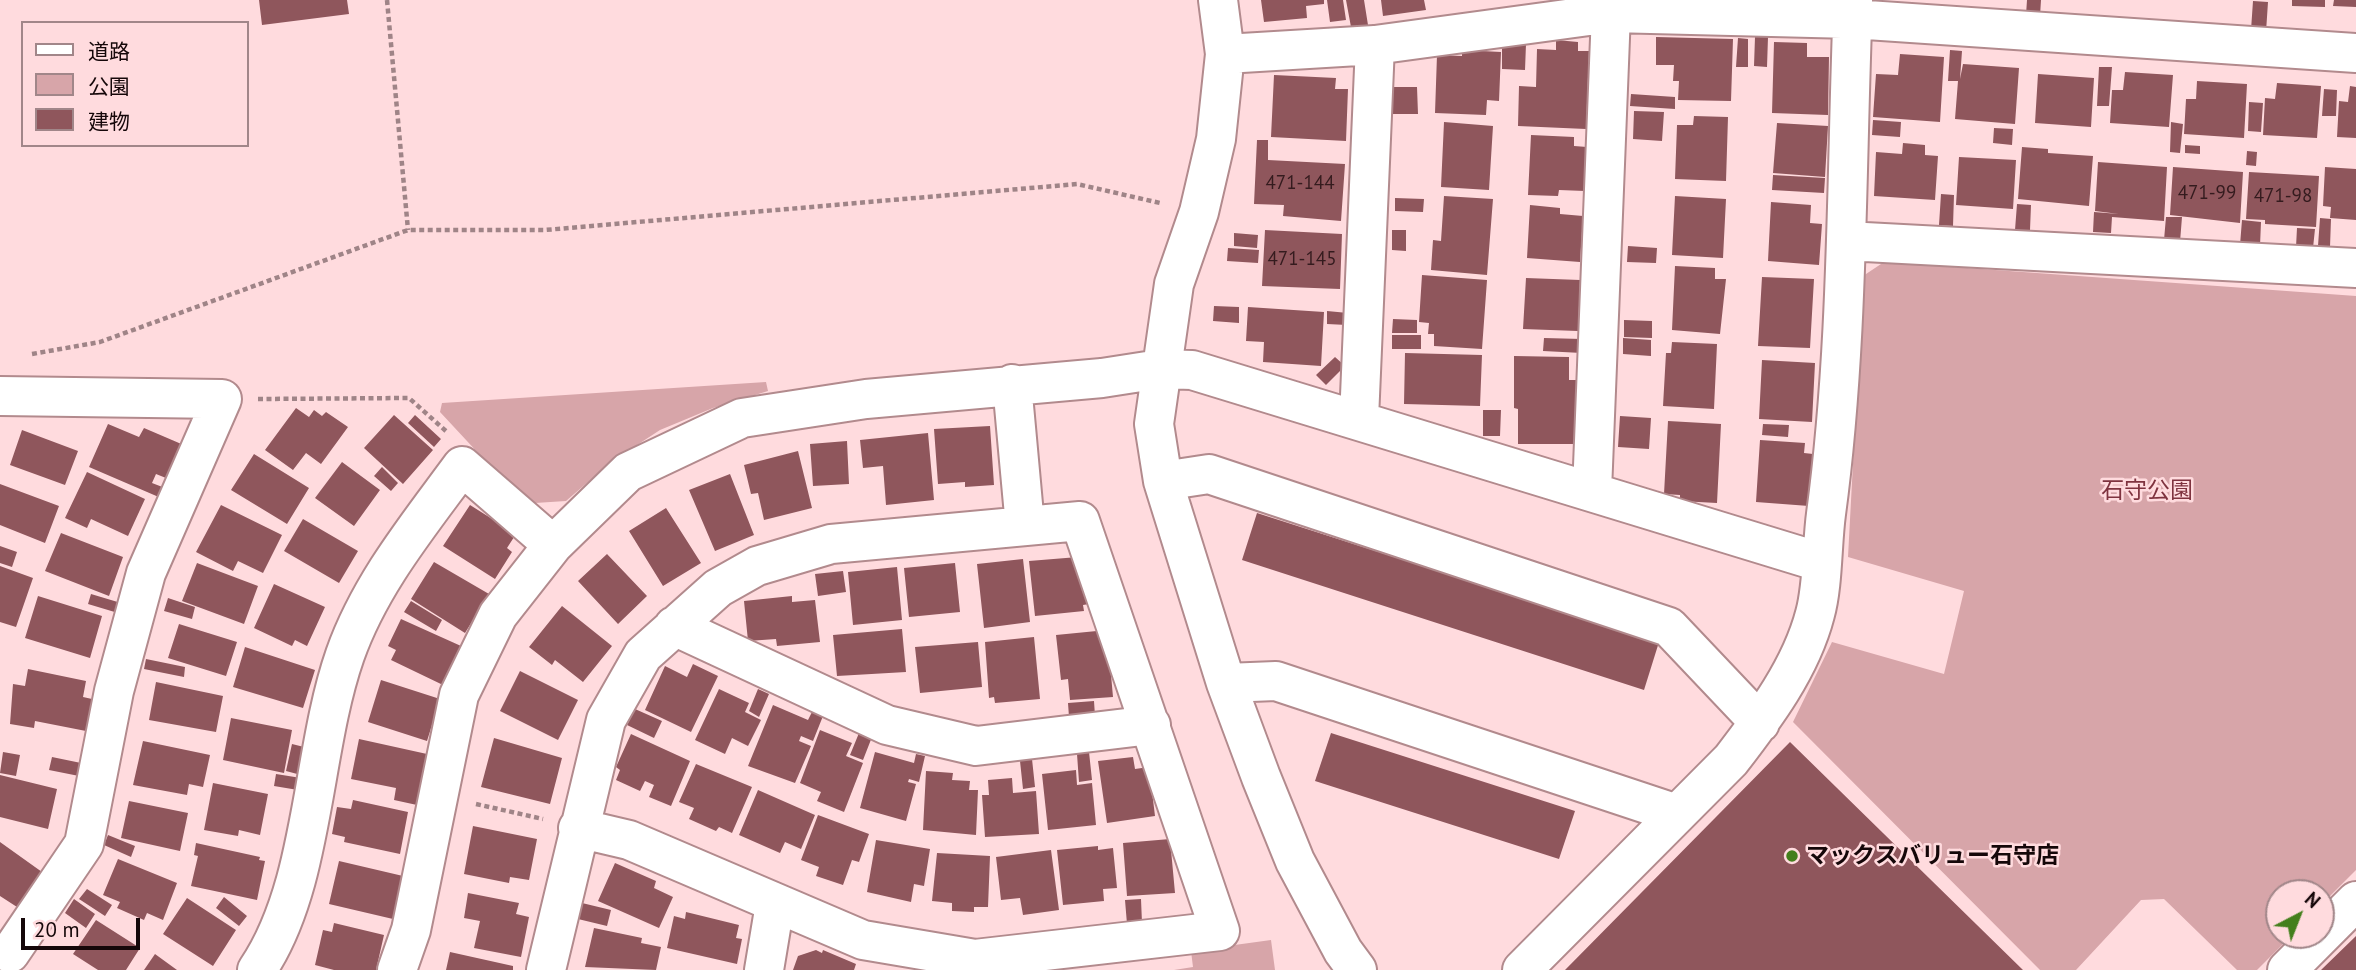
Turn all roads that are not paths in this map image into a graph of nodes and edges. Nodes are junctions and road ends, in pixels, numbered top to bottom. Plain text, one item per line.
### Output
1 (1218, 0) edge
2 (1853, 9) edge
3 (1611, 13) junction
4 (1374, 45) junction
5 (1225, 54) junction
6 (2356, 54) edge
7 (1846, 240) junction
8 (2356, 268) edge
9 (1160, 369) junction
10 (1012, 384) junction
11 (0, 396) edge
12 (1359, 419) junction
13 (1163, 481) junction
14 (1592, 491) junction
15 (1025, 526) junction
16 (553, 545) junction
17 (1820, 562) junction
18 (674, 626) junction
19 (1226, 682) junction
20 (1760, 723) junction
21 (1151, 725) junction
22 (1677, 814) junction
23 (578, 828) junction
24 (2356, 901) edge
25 (775, 904) junction
26 (14, 956) edge
27 (257, 970) edge
28 (397, 970) edge
29 (546, 970) edge
30 (764, 970) edge
31 (1357, 970) edge
32 (1522, 970) edge
33 (2287, 970) edge

1 - 5 street
2 - 3 street
2 - 6 street
2 - 7 street
3 - 4 street
3 - 14 street
4 - 5 street
4 - 12 street
5 - 9 street
7 - 8 street
7 - 17 street
9 - 10 street
9 - 12 street
9 - 13 street
10 - 15 street
10 - 16 street
11 - 26 street
12 - 14 street
13 - 19 street
13 - 20 street
14 - 17 street
15 - 18 street
15 - 21 street
16 - 27 street
16 - 28 street
17 - 20 street
18 - 21 street
18 - 23 street
19 - 22 street
19 - 31 street
20 - 22 street
21 - 25 street
22 - 32 street
23 - 25 street
23 - 29 street
24 - 33 street
25 - 30 street

